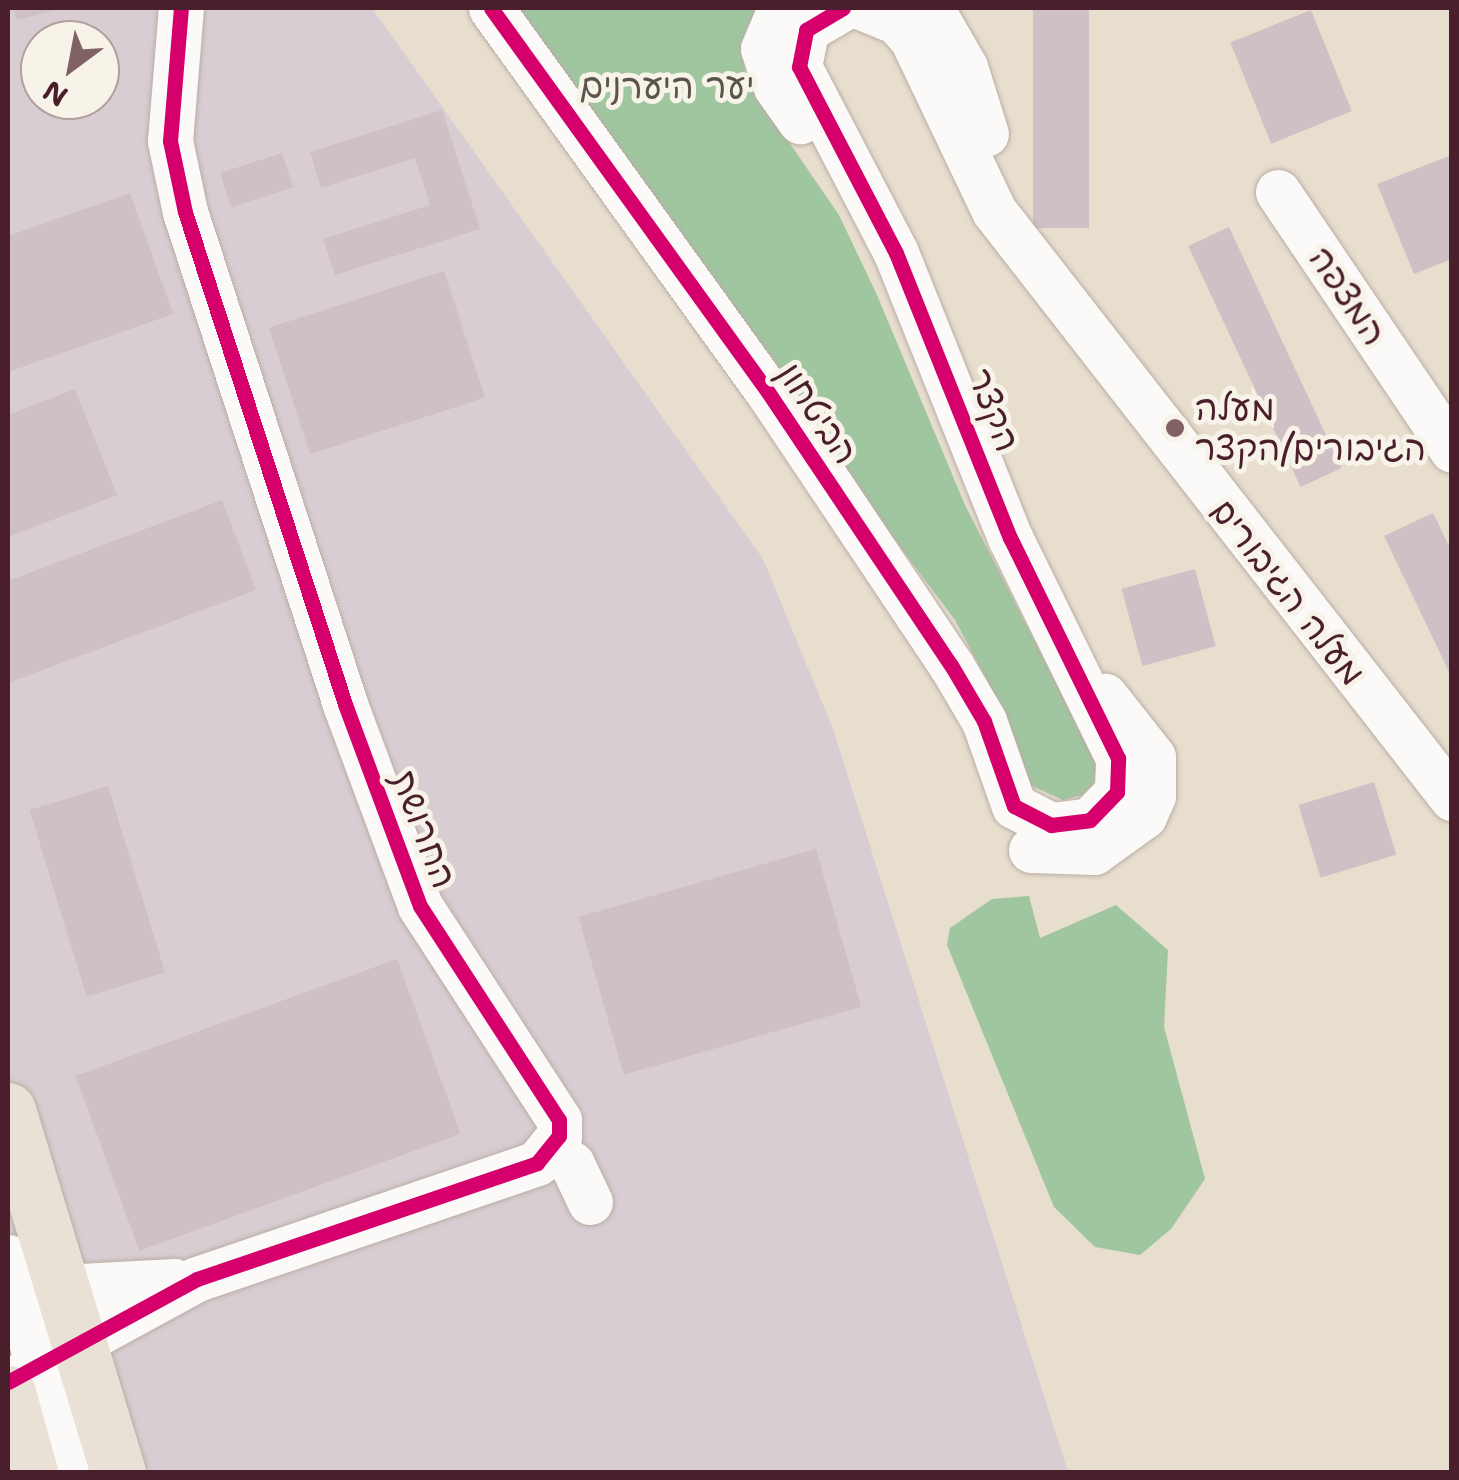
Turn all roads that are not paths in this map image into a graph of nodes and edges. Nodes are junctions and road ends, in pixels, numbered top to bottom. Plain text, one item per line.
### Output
1 (180, 8) edge
2 (491, 8) edge
3 (863, 8) edge
4 (931, 8) edge
5 (813, 11) edge
6 (1278, 192) dead end
7 (1018, 241) junction
8 (1452, 450) edge
9 (1452, 798) edge
10 (1092, 836) joint
11 (8, 1110) edge
12 (551, 1149) junction
13 (590, 1202) dead end
14 (8, 1257) edge
15 (197, 1279) junction
16 (62, 1287) junction
17 (28, 1358) edge
18 (8, 1466) edge
19 (14, 1472) edge
20 (30, 1472) edge
21 (68, 1472) edge
22 (118, 1472) edge

1 - 12 street, החרושת
2 - 10 street, הביטחון
3 - 7 street, מעלה הגיבורים
4 - 7 street, מעלה הגיבורים
5 - 10 street, הקצר
6 - 8 street, המצפה
7 - 9 street, מעלה הגיבורים
11 - 16 main road
12 - 13 street
12 - 15 street
14 - 17 street
15 - 16 street
15 - 17 street
16 - 17 main road
17 - 20 main road
17 - 21 street
17 - 22 main road
18 - 19 main road

